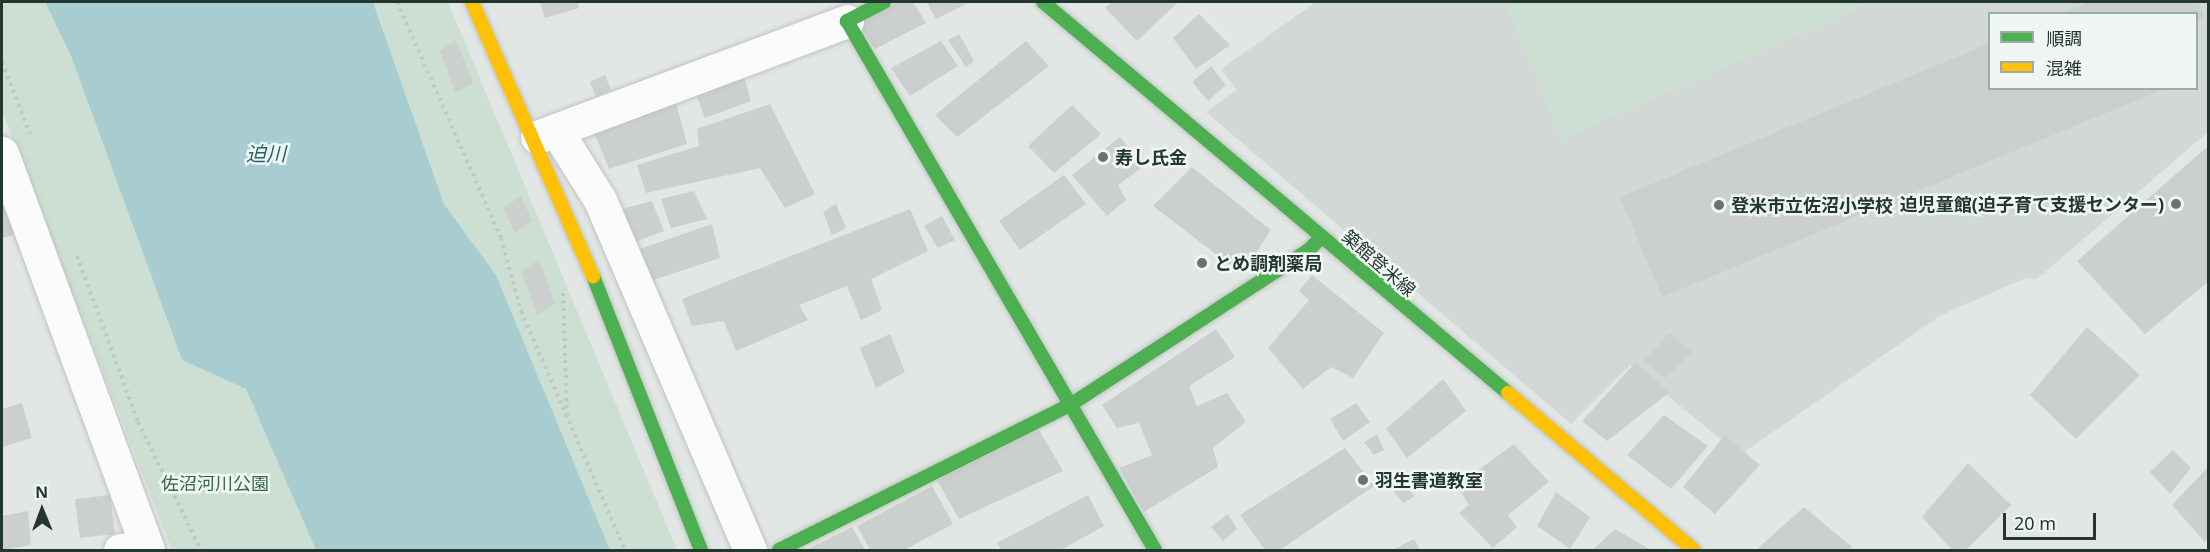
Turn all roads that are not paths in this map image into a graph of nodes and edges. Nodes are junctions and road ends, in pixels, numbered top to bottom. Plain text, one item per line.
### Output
1 (471, 2) edge
2 (884, 2) edge
3 (1043, 2) edge
4 (847, 21) junction
5 (545, 135) junction
6 (2, 153) edge
7 (1321, 237) junction
8 (1070, 405) junction
9 (138, 549) edge
10 (701, 550) edge
11 (750, 550) edge
12 (779, 550) edge
13 (1155, 550) edge
14 (1694, 550) edge

1 - 5 street
2 - 4 street
3 - 7 street, 築館登米線
4 - 5 street
4 - 8 street
5 - 10 street
5 - 11 street
6 - 9 street
7 - 8 street
7 - 14 street, 築館登米線
8 - 12 street
8 - 13 street

